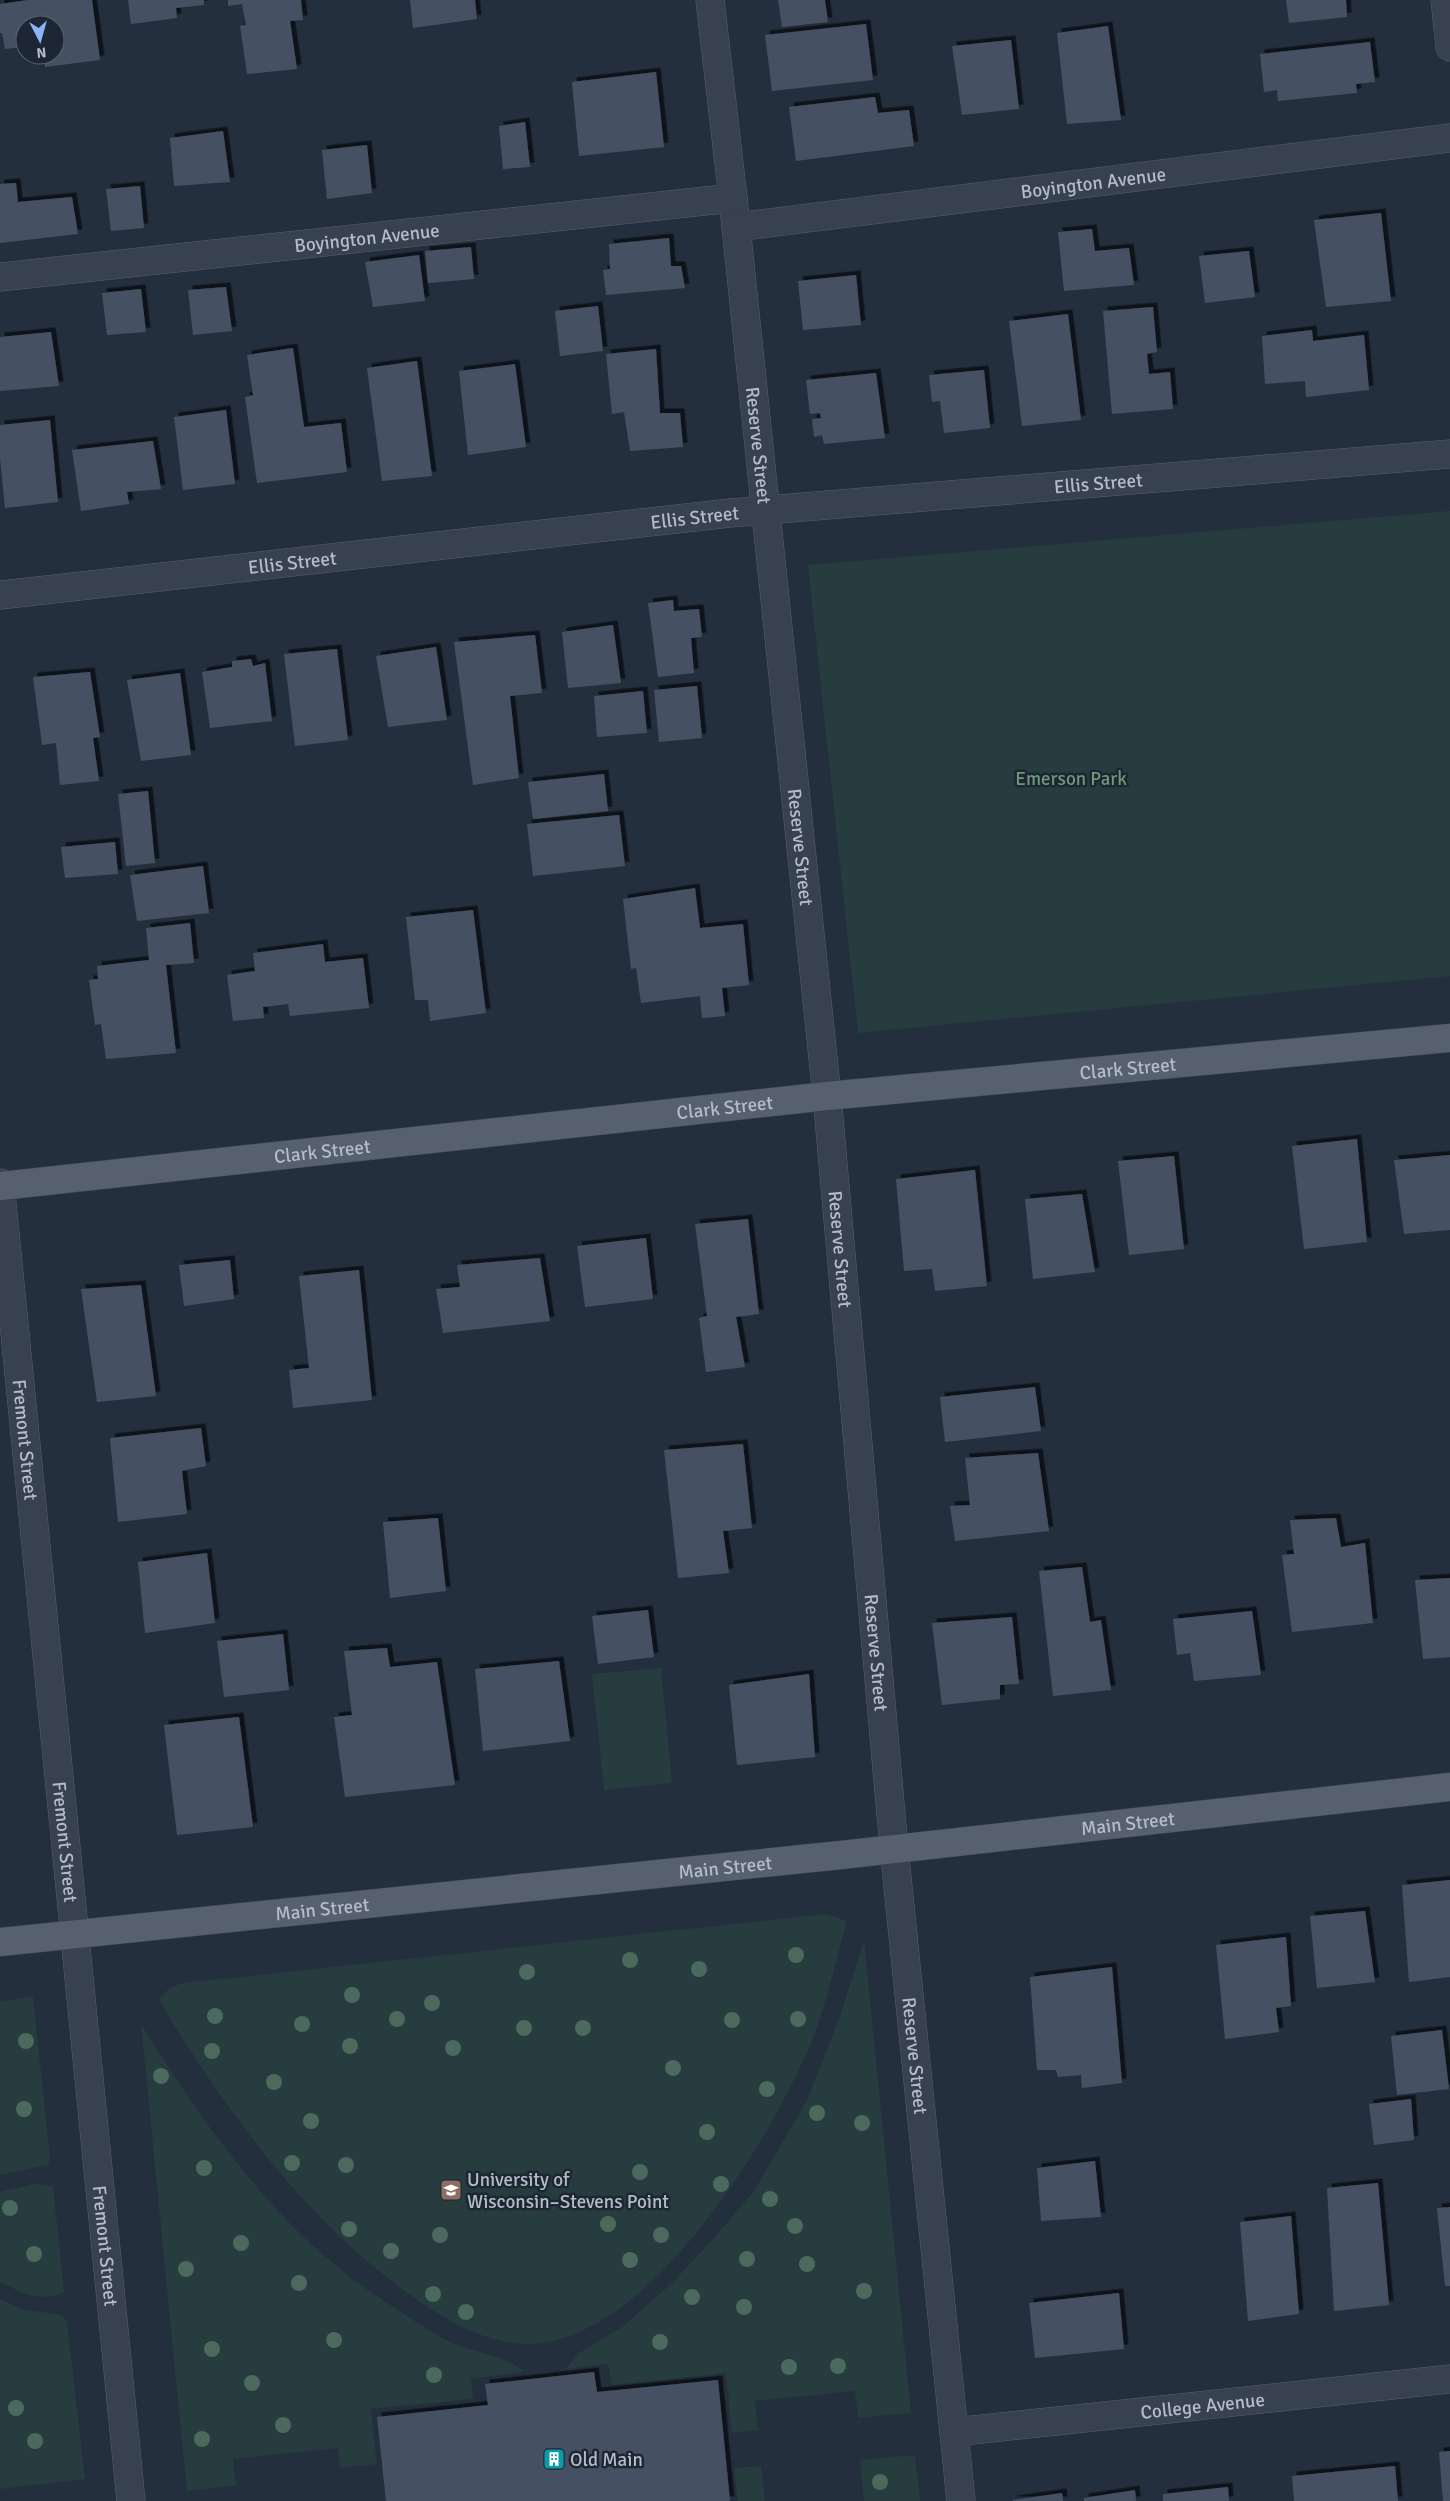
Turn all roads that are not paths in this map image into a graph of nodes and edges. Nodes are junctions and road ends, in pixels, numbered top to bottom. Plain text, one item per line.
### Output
1 (710, 0) edge
2 (1444, 0) edge
3 (1450, 47) edge
4 (1450, 138) edge
5 (733, 198) junction
6 (736, 227) junction
7 (0, 276) edge
8 (1450, 454) edge
9 (765, 511) junction
10 (0, 595) edge
11 (1450, 1038) edge
12 (827, 1096) junction
13 (0, 1183) edge
14 (0, 1186) edge
15 (1450, 1787) edge
16 (894, 1848) junction
17 (74, 1934) junction
18 (0, 1942) edge
19 (1450, 2379) edge
20 (954, 2432) junction
21 (131, 2501) edge
22 (962, 2501) edge

1 - 5 street, Reserve Street
2 - 3 street
4 - 6 street, Boyington Avenue
5 - 6 street, Reserve Street
5 - 7 street, Boyington Avenue
6 - 9 street, Reserve Street
8 - 9 street, Ellis Street
9 - 10 street, Ellis Street
9 - 12 street, Reserve Street
11 - 12 main road, Clark Street
12 - 14 main road, Clark Street
12 - 16 street, Reserve Street
13 - 14 street, Fremont Street
14 - 17 street, Fremont Street
15 - 16 main road, Main Street
16 - 17 main road, Main Street
16 - 20 street, Reserve Street
17 - 18 main road, Main Street
17 - 21 street, Fremont Street
19 - 20 street, College Avenue
20 - 22 street, Reserve Street

